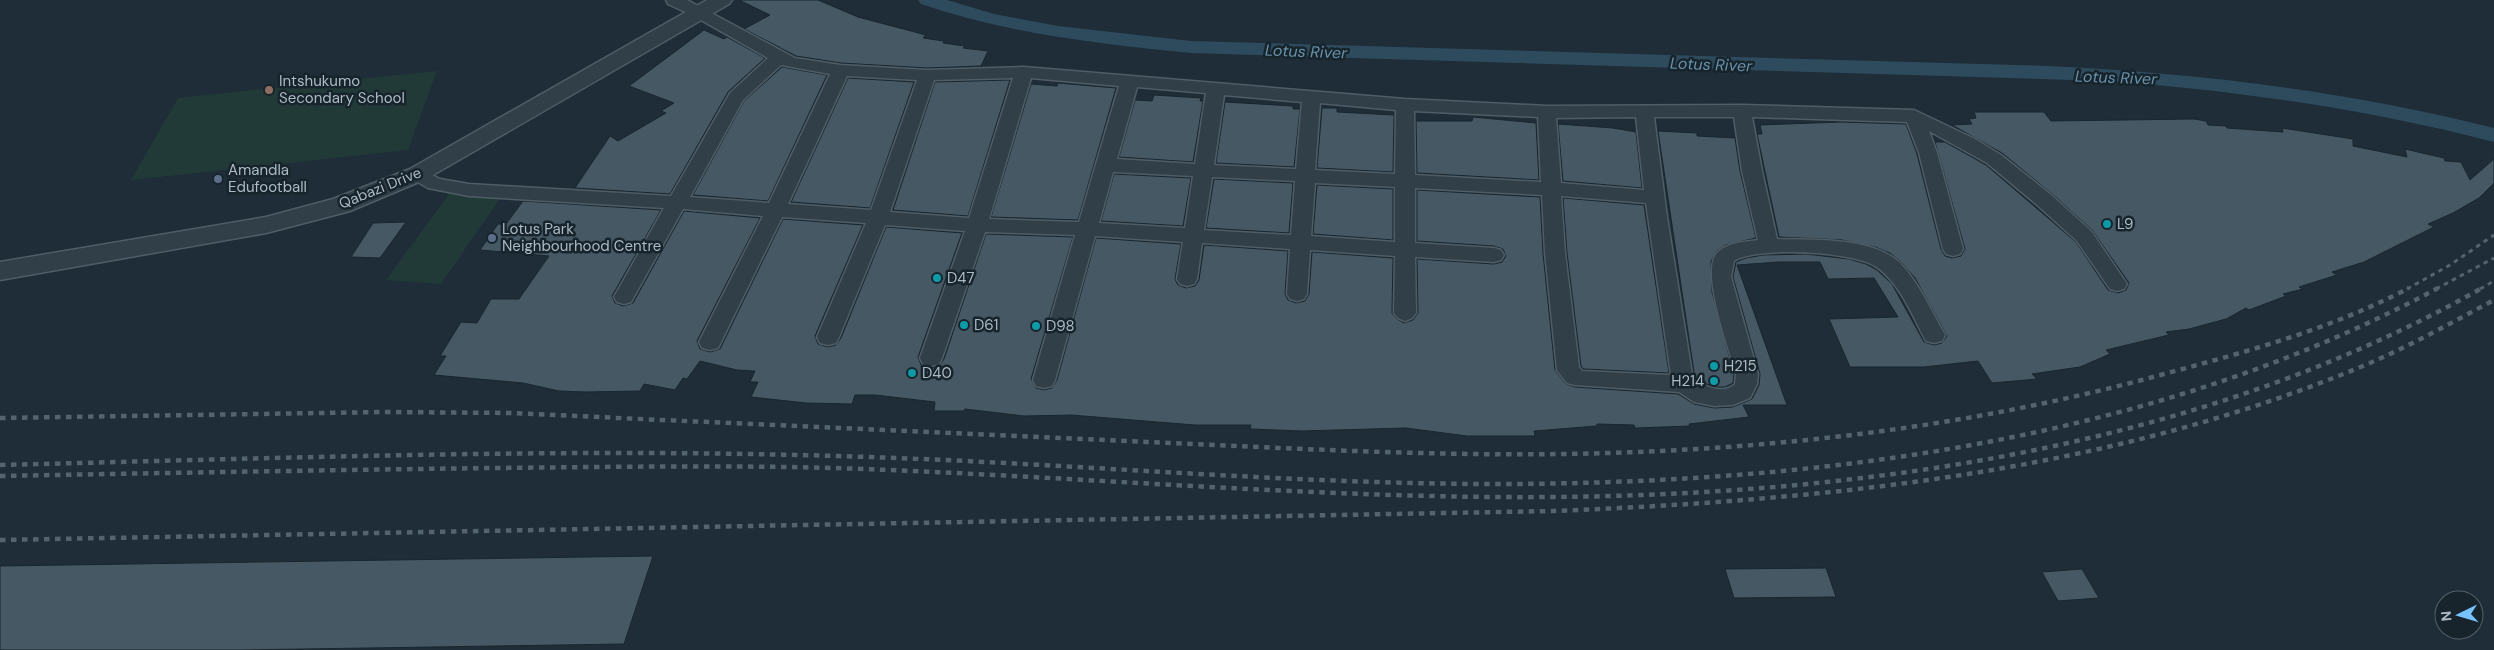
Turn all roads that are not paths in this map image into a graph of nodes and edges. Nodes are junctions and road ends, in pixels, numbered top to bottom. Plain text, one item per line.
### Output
1 (674, 0) edge
2 (722, 0) edge
3 (700, 12) junction
4 (779, 57) junction
5 (841, 70) junction
6 (1024, 72) junction
7 (927, 75) junction
8 (1130, 80) junction
9 (1216, 88) junction
10 (1310, 97) junction
11 (1406, 105) junction
12 (1644, 111) junction
13 (1742, 111) junction
14 (1547, 112) junction
15 (1914, 116) junction
16 (1106, 165) junction
17 (1204, 171) junction
18 (418, 174) junction
19 (1305, 177) junction
20 (1404, 181) junction
21 (1551, 189) junction
22 (1654, 197) junction
23 (676, 204) junction
24 (774, 210) junction
25 (879, 216) junction
26 (976, 225) junction
27 (1087, 229) junction
28 (1195, 237) junction
29 (1300, 242) junction
30 (1769, 246) junction
31 (1405, 248) junction
32 (1953, 249) dead end
33 (1494, 255) dead end
34 (0, 271) edge
35 (1187, 279) dead end
36 (2117, 284) dead end
37 (1297, 294) dead end
38 (624, 297) dead end
39 (1405, 313) dead end
40 (1934, 335) dead end
41 (828, 337) dead end
42 (710, 342) dead end
43 (931, 358) dead end
44 (1044, 380) dead end
45 (1683, 384) junction

1 - 3 street
2 - 3 street, Qabazi Drive
3 - 4 street
3 - 18 street, Qabazi Drive
4 - 5 street
4 - 23 street
5 - 7 street
5 - 24 street
6 - 7 street
6 - 8 street
6 - 26 street
7 - 25 street
8 - 9 street
8 - 16 street
9 - 10 street
9 - 17 street
10 - 11 street
10 - 19 street
11 - 14 street
11 - 20 street
12 - 13 street
12 - 14 street
12 - 22 street
13 - 15 street
13 - 30 street
14 - 21 street
15 - 32 street
15 - 36 street
16 - 17 street
16 - 27 street
17 - 19 street
17 - 28 street
18 - 23 street
18 - 34 street, Qabazi Drive
19 - 20 street
19 - 29 street
20 - 21 street
20 - 31 street
21 - 22 street
21 - 45 street
22 - 45 street
23 - 24 street
23 - 38 street
24 - 25 street
24 - 42 street
25 - 26 street
25 - 41 street
26 - 27 street
26 - 43 street
27 - 28 street
27 - 44 street
28 - 29 street
28 - 35 street
29 - 31 street
29 - 37 street
30 - 40 street
30 - 45 street
31 - 33 street
31 - 39 street

